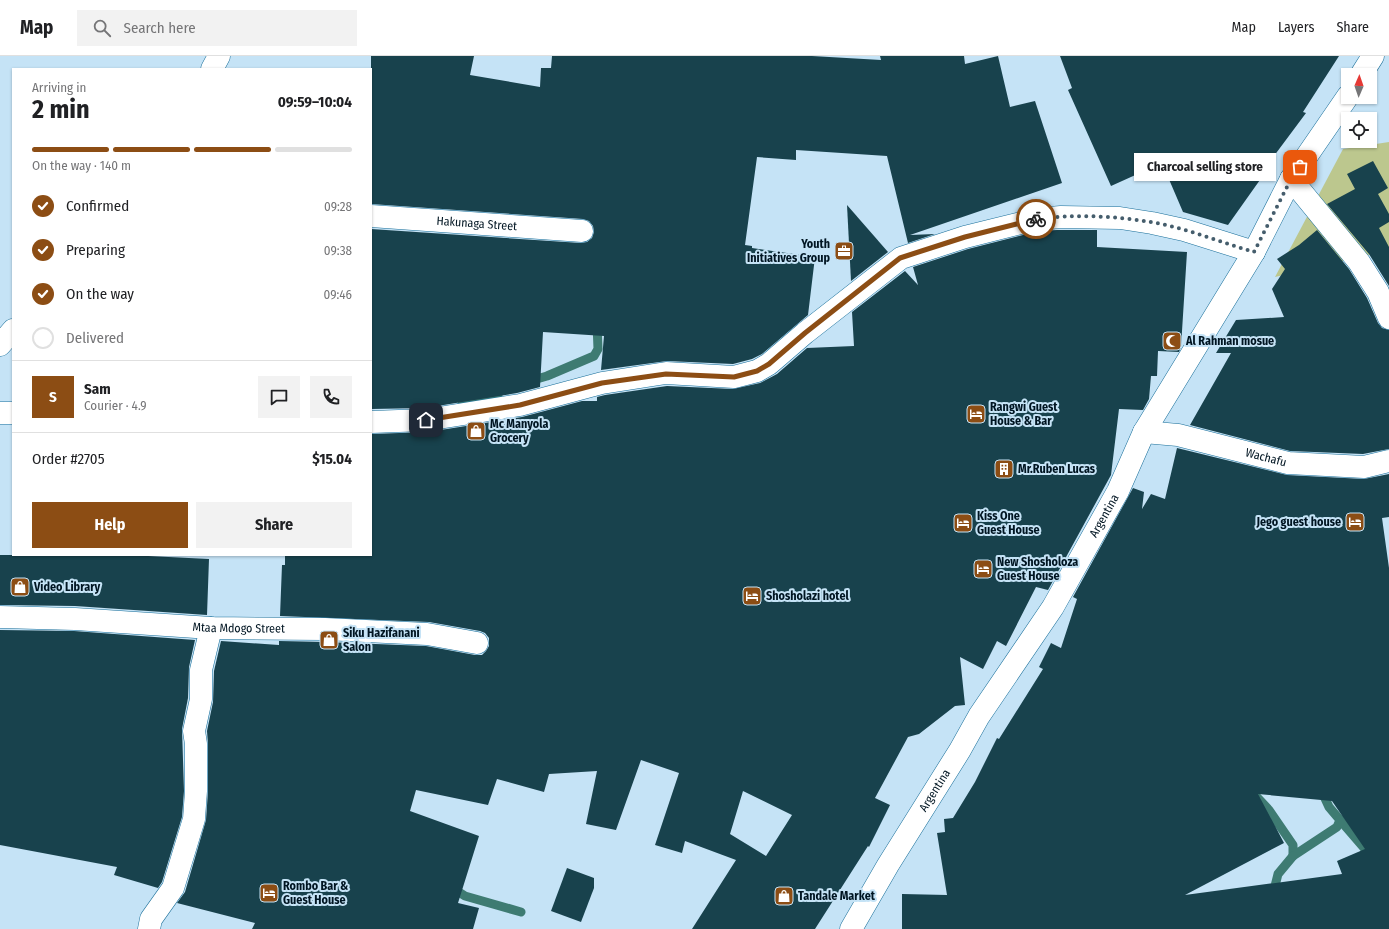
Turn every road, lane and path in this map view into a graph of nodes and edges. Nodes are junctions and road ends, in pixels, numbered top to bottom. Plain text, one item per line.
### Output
1 (219, 56) edge
2 (1373, 56) edge
3 (213, 68) edge
4 (1365, 68) edge
5 (1343, 104) edge
6 (1291, 179) junction
7 (372, 216) edge
8 (582, 231) dead end
9 (1254, 252) junction
10 (1389, 318) edge
11 (12, 331) edge
12 (0, 345) edge
13 (0, 413) edge
14 (12, 413) edge
15 (372, 422) edge
16 (1144, 432) junction
17 (1389, 461) edge
18 (0, 616) edge
19 (211, 628) junction
20 (477, 643) dead end
21 (149, 929) edge
22 (851, 929) edge

1 - 3 street
2 - 4 street
5 - 6 street, Argentina
6 - 9 street, Argentina
6 - 10 street
7 - 8 street, Hakunaga Street
9 - 15 street
9 - 16 street, Argentina
11 - 12 street
13 - 14 street
16 - 17 street, Wachafu
16 - 22 street, Argentina
18 - 19 street, Mtaa Mdogo Street
19 - 20 street, Mtaa Mdogo Street
19 - 21 street

